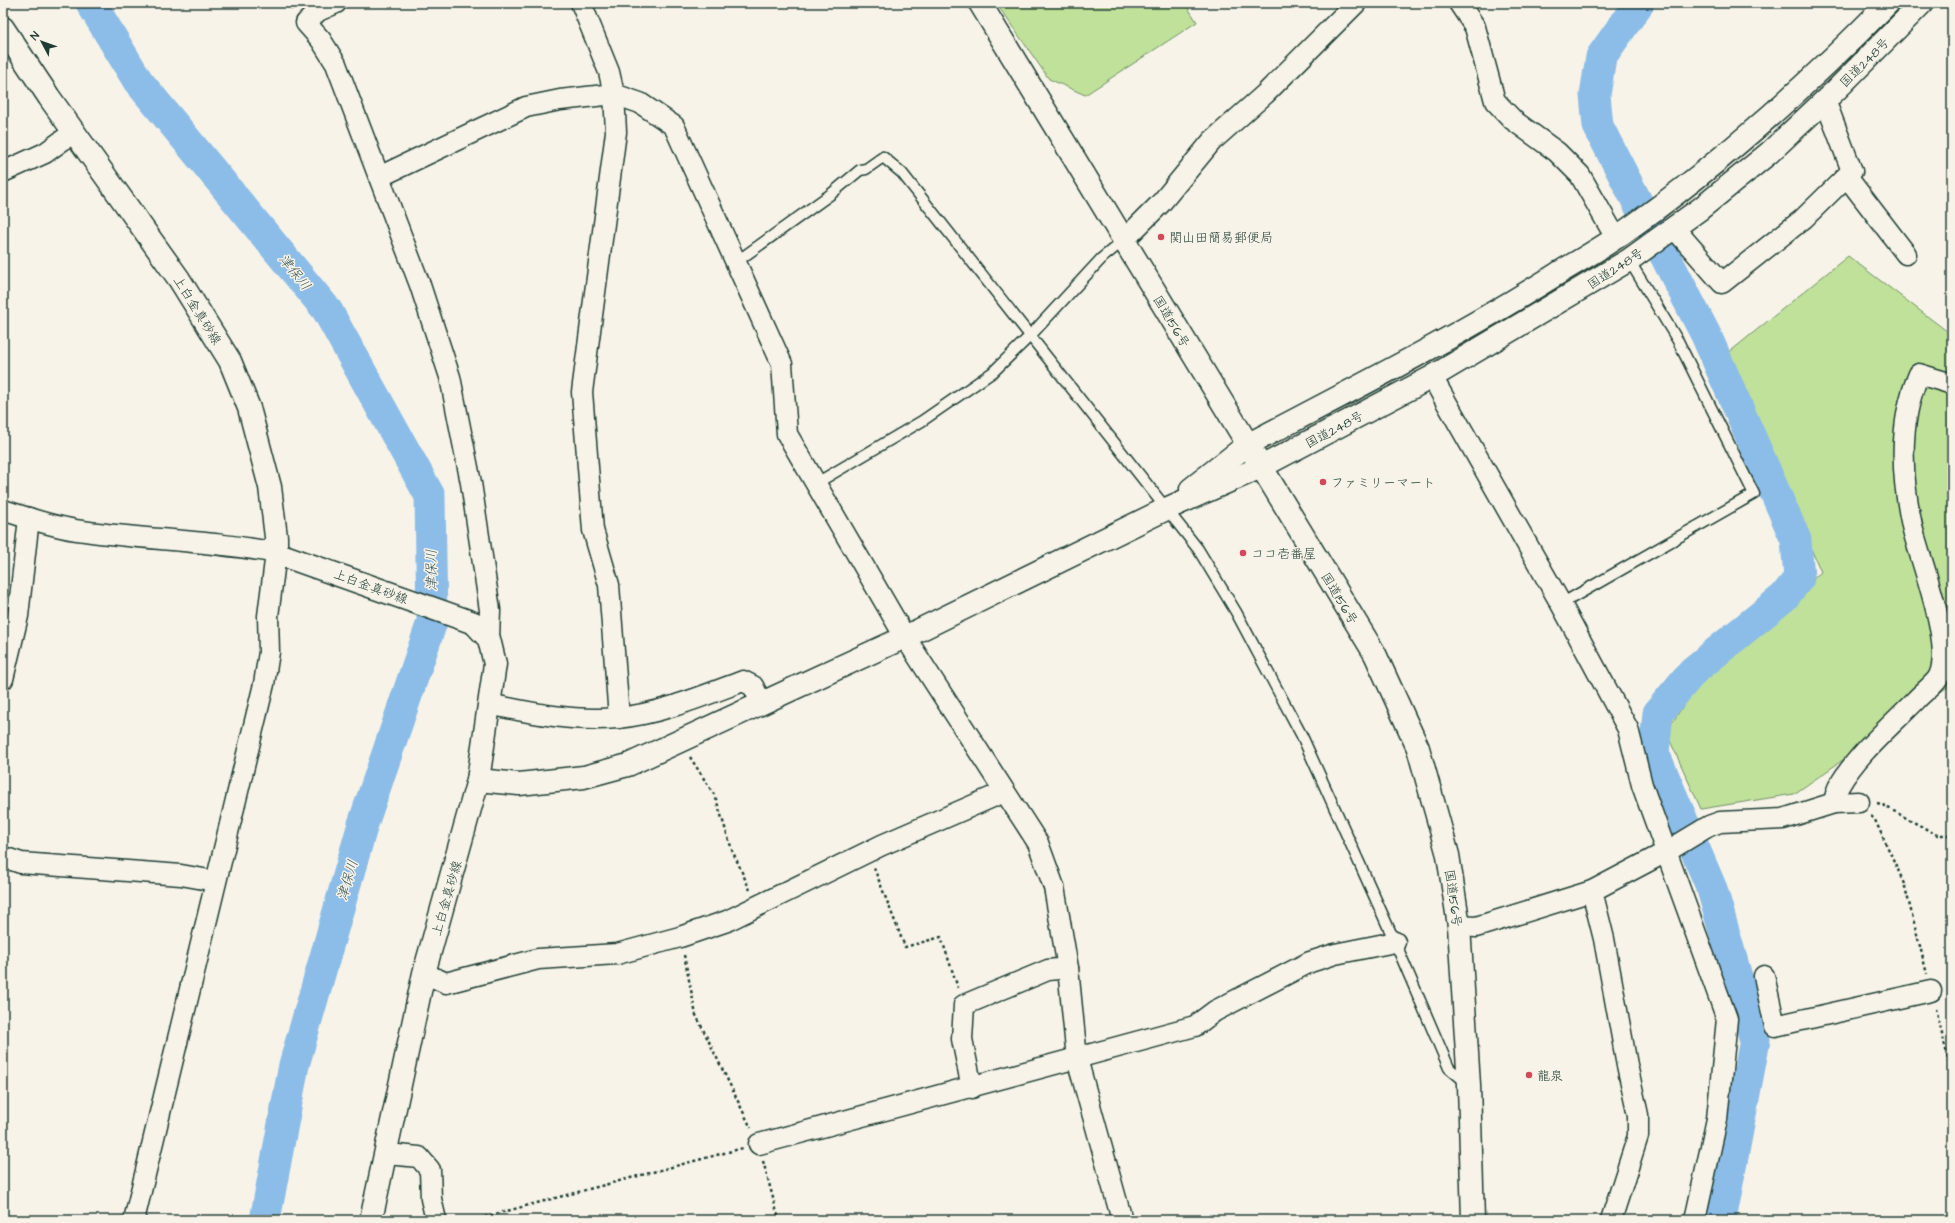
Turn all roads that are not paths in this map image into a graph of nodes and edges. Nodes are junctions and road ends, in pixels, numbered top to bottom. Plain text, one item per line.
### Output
1 (336, 3) edge
2 (581, 3) edge
3 (980, 3) edge
4 (1356, 3) edge
5 (1459, 3) edge
6 (1888, 3) edge
7 (1922, 3) edge
8 (3, 28) edge
9 (614, 94) junction
10 (1825, 100) junction
11 (74, 132) junction
12 (3, 172) edge
13 (379, 177) junction
14 (1847, 177) junction
15 (1674, 228) junction
16 (1616, 238) junction
17 (1124, 240) junction
18 (1906, 254) dead end
19 (1629, 260) junction
20 (736, 262) junction
21 (1029, 337) junction
22 (1432, 377) junction
23 (1952, 384) edge
24 (1247, 444) junction
25 (1261, 467) junction
26 (815, 484) junction
27 (1166, 508) junction
28 (3, 510) edge
29 (29, 518) junction
30 (282, 555) junction
31 (1561, 604) junction
32 (904, 637) junction
33 (489, 639) junction
34 (3, 678) edge
35 (490, 704) junction
36 (762, 704) junction
37 (619, 718) junction
38 (478, 780) junction
39 (1004, 792) junction
40 (1859, 802) road end
41 (1834, 803) junction
42 (1669, 850) junction
43 (3, 857) edge
44 (215, 881) junction
45 (1592, 891) junction
46 (1459, 926) junction
47 (1395, 942) junction
48 (1068, 968) junction
49 (424, 973) junction
50 (1764, 976) dead end
51 (1931, 991) road end
52 (1077, 1059) junction
53 (1469, 1085) junction
54 (972, 1088) junction
55 (759, 1144) road end
56 (387, 1154) junction
57 (134, 1220) edge
58 (371, 1220) edge
59 (436, 1220) edge
60 (1122, 1220) edge
61 (1473, 1220) edge
62 (1610, 1220) edge
63 (1695, 1220) edge

1 - 13 street
2 - 9 street
3 - 17 main road, 国道156号
4 - 17 street
5 - 16 street
6 - 16 main road, 国道248号
7 - 10 main road, 国道248号
8 - 11 main road, 上白金真砂線
9 - 13 street
9 - 20 street
9 - 37 street
10 - 14 street
10 - 15 main road, 国道248号
11 - 12 street
11 - 30 main road, 上白金真砂線
13 - 33 street
14 - 15 street
14 - 18 street
15 - 19 main road, 国道248号
16 - 24 main road, 国道248号
17 - 21 lane
17 - 24 main road, 国道156号
19 - 22 main road, 国道248号
19 - 31 lane
20 - 21 lane
20 - 26 street
21 - 26 lane
21 - 27 lane
22 - 25 main road, 国道248号
22 - 31 street
23 - 41 street
24 - 25 main road, 国道156号
24 - 27 main road, 国道248号
25 - 27 main road, 国道248号
25 - 46 main road, 国道156号
26 - 32 street
27 - 32 main road
27 - 47 lane
28 - 29 street
29 - 30 street
29 - 34 street
30 - 33 main road, 上白金真砂線
30 - 44 street
31 - 42 street
32 - 36 main road
32 - 39 street
33 - 35 main road, 上白金真砂線
35 - 37 street
35 - 38 main road, 上白金真砂線
36 - 37 street
36 - 38 main road
38 - 49 main road, 上白金真砂線
39 - 48 street
39 - 49 street
40 - 41 street
41 - 42 street
42 - 45 street
42 - 63 street
43 - 44 street
44 - 57 street
45 - 46 street
45 - 62 street
46 - 53 main road, 国道156号
47 - 52 street
47 - 53 lane
48 - 52 street
48 - 54 street
49 - 56 main road, 上白金真砂線
50 - 51 street
52 - 54 street
52 - 60 street
53 - 61 main road, 国道156号
54 - 55 street
56 - 58 main road, 上白金真砂線
56 - 59 street

